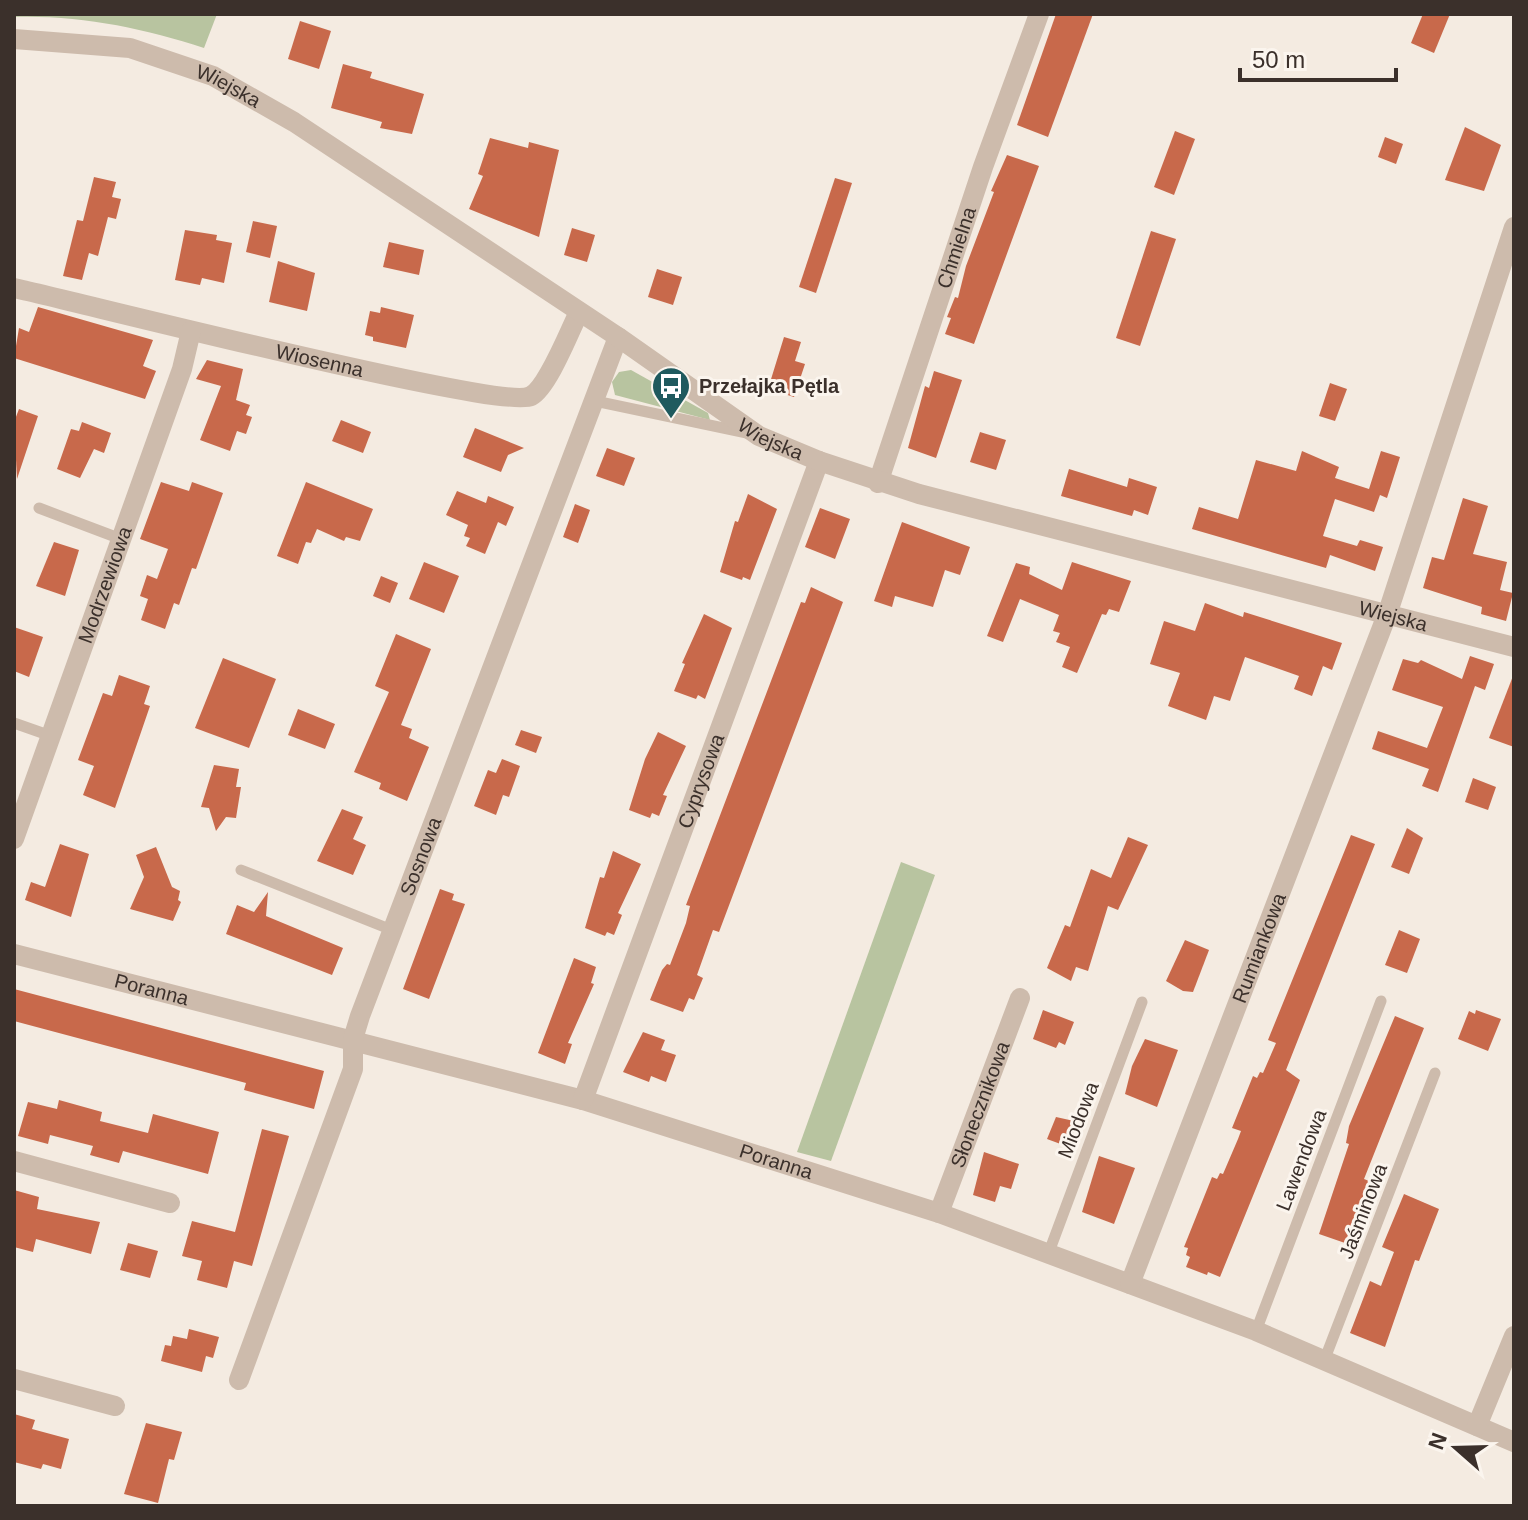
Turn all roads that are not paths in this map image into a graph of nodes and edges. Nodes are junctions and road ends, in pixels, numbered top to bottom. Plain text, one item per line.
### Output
1 (1039, 14) edge
2 (14, 39) edge
3 (1514, 227) edge
4 (14, 288) edge
5 (579, 312) junction
6 (191, 331) junction
7 (618, 337) junction
8 (595, 401) junction
9 (759, 436) junction
10 (819, 461) junction
11 (878, 483) junction
12 (39, 508) dead end
13 (121, 539) junction
14 (1388, 612) junction
15 (1514, 647) edge
16 (14, 723) edge
17 (51, 736) junction
18 (14, 839) edge
19 (241, 870) dead end
20 (392, 930) junction
21 (14, 954) edge
22 (1020, 998) dead end
23 (1381, 1001) dead end
24 (1142, 1002) dead end
25 (353, 1039) junction
26 (1435, 1073) dead end
27 (583, 1100) junction
28 (14, 1161) edge
29 (170, 1203) dead end
30 (939, 1213) junction
31 (1049, 1252) junction
32 (1130, 1284) junction
33 (1256, 1331) junction
34 (1514, 1336) edge
35 (1324, 1361) junction
36 (14, 1379) edge
37 (239, 1380) dead end
38 (115, 1406) dead end
39 (1477, 1426) junction
40 (1514, 1442) edge

1 - 11 street, Chmielna
2 - 5 street, Wiejska
3 - 14 street, Rumiankowa
4 - 6 street, Wiosenna
5 - 6 street, Wiosenna
5 - 7 street, Wiejska
6 - 13 street, Modrzewiowa
7 - 8 street, Sosnowa
7 - 9 street, Wiejska
8 - 9 lane
8 - 20 street, Sosnowa
9 - 10 street, Wiejska
10 - 11 street, Wiejska
10 - 27 street, Cyprysowa
11 - 14 street, Wiejska
12 - 13 lane
13 - 17 street, Modrzewiowa
14 - 15 street, Wiejska
14 - 32 street, Rumiankowa
16 - 17 lane
17 - 18 street, Modrzewiowa
19 - 20 lane
20 - 25 street, Sosnowa
21 - 25 street, Poranna
22 - 30 street, Słonecznikowa
23 - 33 lane, Lawendowa
24 - 31 lane, Miodowa
25 - 27 street, Poranna
25 - 37 street, Sosnowa
26 - 35 lane, Jaśminowa
27 - 30 street, Poranna
28 - 29 street
30 - 31 street, Poranna
31 - 32 street, Poranna
32 - 33 street, Poranna
33 - 35 street, Poranna
34 - 39 street
35 - 39 street, Poranna
36 - 38 street
39 - 40 street, Poranna

